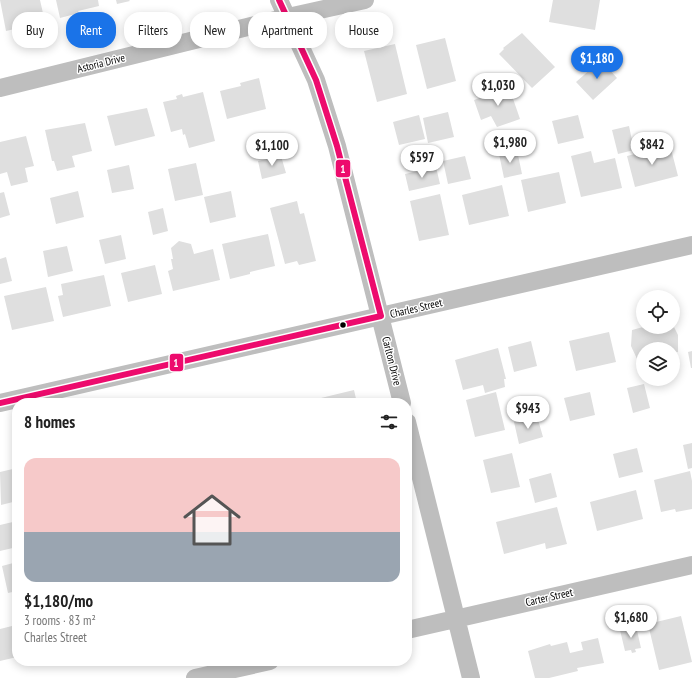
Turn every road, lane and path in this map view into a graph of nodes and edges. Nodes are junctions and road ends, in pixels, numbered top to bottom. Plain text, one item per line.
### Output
1 (279, 0) edge
2 (365, 0) edge
3 (285, 12) edge
4 (311, 12) edge
5 (248, 27) edge
6 (302, 48) edge
7 (0, 88) edge
8 (692, 246) edge
9 (381, 316) junction
10 (22, 398) edge
11 (401, 398) edge
12 (12, 400) edge
13 (0, 403) edge
14 (412, 442) edge
15 (692, 565) edge
16 (456, 619) junction
17 (412, 629) edge
18 (249, 666) edge
19 (200, 678) edge
20 (471, 678) edge

1 - 3 street, Carlton Drive
2 - 4 street, Astoria Drive
5 - 7 street, Astoria Drive
6 - 9 street, Carlton Drive
8 - 9 street, Charles Street
9 - 10 street, Charles Street
9 - 11 street, Carlton Drive
12 - 13 street, Charles Street
14 - 16 street
15 - 16 street, Carter Street
16 - 17 street, Carter Street
16 - 20 street
18 - 19 street

